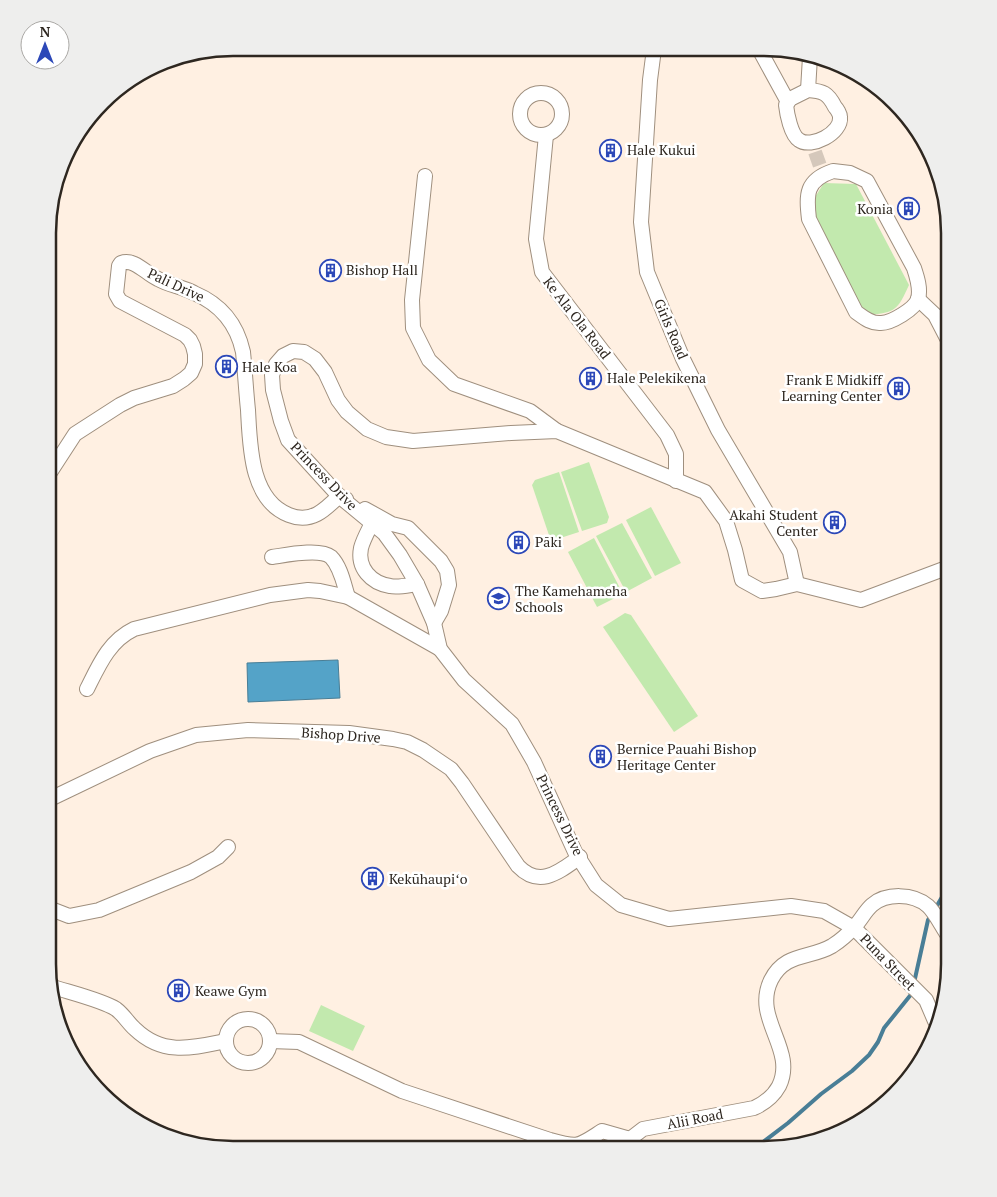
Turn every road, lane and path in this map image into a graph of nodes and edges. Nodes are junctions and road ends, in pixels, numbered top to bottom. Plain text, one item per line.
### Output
1 (653, 56) edge
2 (763, 56) edge
3 (810, 62) edge
4 (808, 90) junction
5 (788, 102) junction
6 (546, 135) dead end
7 (425, 176) dead end
8 (918, 299) junction
9 (941, 326) edge
10 (557, 431) junction
11 (56, 462) edge
12 (676, 481) junction
13 (339, 496) junction
14 (372, 523) junction
15 (272, 557) dead end
16 (941, 570) edge
17 (417, 584) junction
18 (797, 584) junction
19 (348, 598) junction
20 (434, 624) junction
21 (440, 649) junction
22 (87, 689) dead end
23 (56, 796) edge
24 (228, 847) dead end
25 (578, 855) junction
26 (56, 911) edge
27 (940, 923) edge
28 (854, 928) junction
29 (58, 989) edge
30 (933, 1016) edge
31 (226, 1042) junction
32 (270, 1042) junction
33 (551, 1140) edge
34 (588, 1140) edge

1 - 18 street, Girls Road
2 - 5 street
3 - 4 street
4 - 5 street
4 - 5 street
6 - 12 street, Ke Ala Ola Road
7 - 10 street
8 - 8 street
8 - 9 street
10 - 12 street, Princess Drive
10 - 13 street, Princess Drive
11 - 13 street, Pali Drive
12 - 18 street, Princess Drive
13 - 14 street, Princess Drive
13 - 20 street
14 - 17 street, Princess Drive
14 - 17 street
15 - 19 street
16 - 18 street
17 - 20 street, Princess Drive
19 - 21 street
19 - 22 street
20 - 21 street, Princess Drive
21 - 25 street, Princess Drive
23 - 25 street, Bishop Drive
24 - 26 street
25 - 28 street, Princess Drive
27 - 28 street
28 - 30 street, Puna Street
28 - 34 street, Alii Road
29 - 31 street
31 - 32 street
31 - 32 street
32 - 33 street, Alii Road

